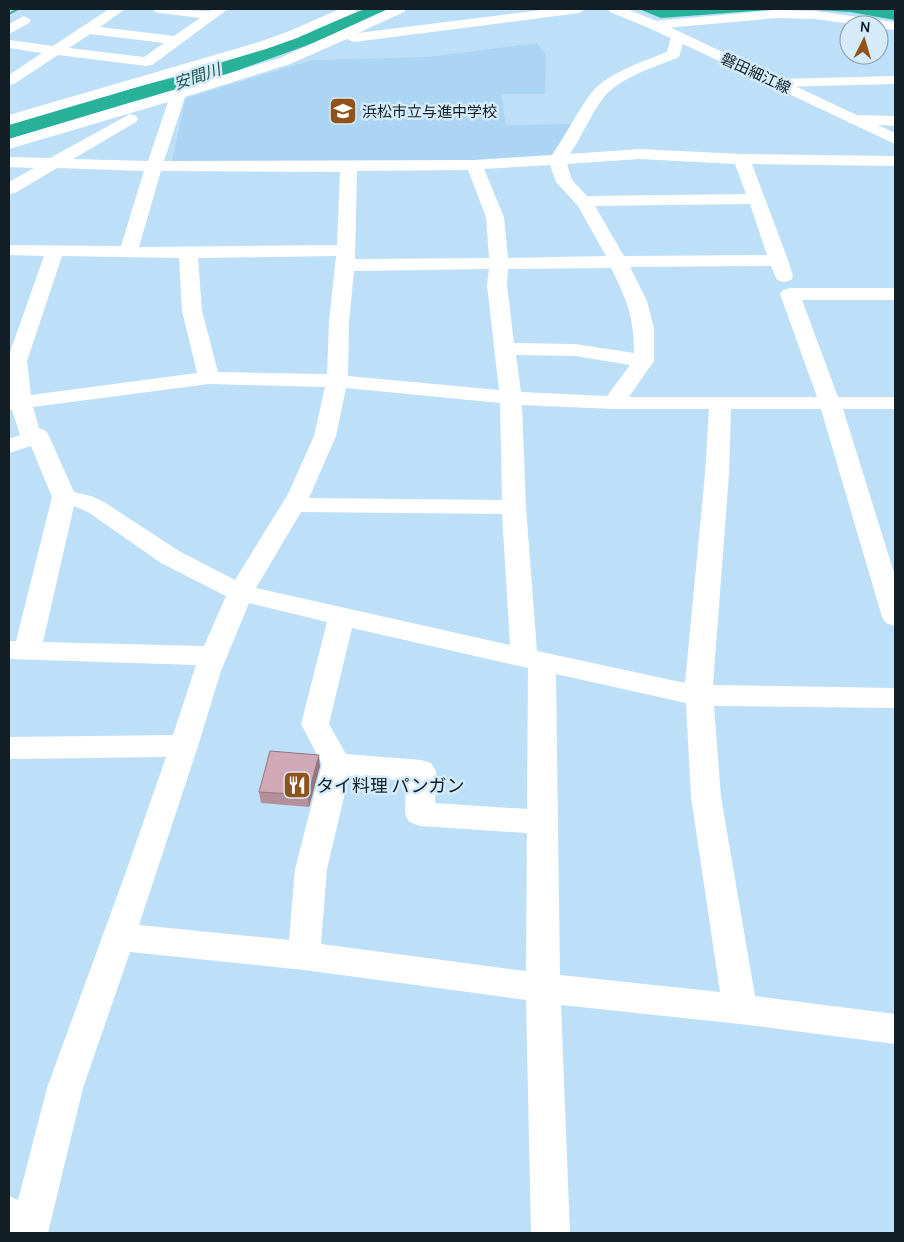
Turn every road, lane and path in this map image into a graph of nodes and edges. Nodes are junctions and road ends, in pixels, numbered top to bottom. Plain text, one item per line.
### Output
1 (118, 9) edge
2 (160, 9) edge
3 (324, 9) edge
4 (399, 9) edge
5 (579, 9) edge
6 (615, 9) edge
7 (349, 10) edge
8 (217, 12) edge
9 (24, 20) dead end
10 (654, 24) junction
11 (895, 26) edge
12 (9, 30) edge
13 (87, 30) junction
14 (678, 36) junction
15 (177, 40) junction
16 (336, 40) junction
17 (9, 44) edge
18 (57, 50) junction
19 (147, 62) junction
20 (191, 68) junction
21 (15, 72) edge
22 (216, 80) junction
23 (895, 80) edge
24 (9, 81) edge
25 (778, 83) junction
26 (175, 95) junction
27 (9, 120) edge
28 (855, 120) junction
29 (895, 121) edge
30 (895, 139) edge
31 (9, 144) edge
32 (742, 159) junction
33 (556, 160) junction
34 (895, 161) edge
35 (9, 162) edge
36 (52, 163) junction
37 (474, 165) junction
38 (156, 166) junction
39 (349, 166) junction
40 (9, 189) edge
41 (758, 199) junction
42 (581, 201) junction
43 (9, 250) edge
44 (55, 251) junction
45 (129, 252) junction
46 (188, 253) junction
47 (344, 258) junction
48 (779, 260) junction
49 (618, 262) junction
50 (498, 263) junction
51 (790, 294) junction
52 (895, 294) edge
53 (505, 349) junction
54 (644, 362) junction
55 (208, 378) junction
56 (337, 381) junction
57 (511, 398) junction
58 (720, 402) junction
59 (613, 403) junction
60 (830, 403) junction
61 (895, 403) edge
62 (15, 404) edge
63 (38, 436) junction
64 (9, 446) edge
65 (64, 497) junction
66 (293, 505) junction
67 (514, 507) junction
68 (240, 592) junction
69 (894, 608) edge
70 (341, 617) junction
71 (18, 650) edge
72 (214, 656) junction
73 (533, 660) junction
74 (699, 696) junction
75 (895, 698) edge
76 (184, 746) junction
77 (9, 748) edge
78 (337, 764) junction
79 (543, 822) junction
80 (119, 937) junction
81 (304, 956) junction
82 (543, 988) junction
83 (740, 1009) junction
84 (895, 1029) edge
85 (9, 1215) edge
86 (14, 1233) edge
87 (29, 1233) edge
88 (550, 1233) edge

1 - 13 street
2 - 8 street
3 - 7 street
4 - 16 street
5 - 16 street
6 - 10 main road, 磐田細江線
7 - 20 street
8 - 15 street
9 - 12 street
10 - 11 street
10 - 14 main road, 磐田細江線
13 - 15 street
13 - 18 street
14 - 25 main road, 磐田細江線
14 - 33 street
15 - 19 street
16 - 22 street
17 - 18 street
18 - 19 street
18 - 21 street
19 - 20 street
20 - 22 street
20 - 27 street
21 - 24 street
22 - 26 street
23 - 25 street
25 - 28 main road, 磐田細江線
26 - 31 street
26 - 36 street
26 - 38 street
28 - 29 street
28 - 30 main road, 磐田細江線
32 - 33 street
32 - 34 street
32 - 41 street
33 - 37 street
33 - 42 street
35 - 36 street
36 - 38 street
36 - 40 street
37 - 39 street
37 - 50 street
38 - 39 street
38 - 45 street
39 - 47 street
41 - 42 street
41 - 48 street
42 - 49 street
43 - 44 street
44 - 45 street
44 - 62 street
45 - 46 street
46 - 47 street
46 - 55 street
47 - 50 street
47 - 56 street
48 - 49 street
48 - 51 street
49 - 50 street
49 - 54 street
50 - 53 street
51 - 52 street
51 - 60 street
53 - 54 street
53 - 57 street
54 - 59 street
55 - 56 street
55 - 62 street
56 - 57 street
56 - 66 street
57 - 59 street
57 - 67 street
58 - 59 street
58 - 60 street
58 - 74 street
60 - 61 street
60 - 69 street
62 - 63 street
63 - 64 street
63 - 65 street
65 - 68 street
65 - 71 street
66 - 67 street
66 - 68 street
67 - 73 street
68 - 70 street
68 - 72 street
70 - 73 street
70 - 78 street
71 - 72 street
72 - 76 street
73 - 74 street
73 - 79 street
74 - 75 street
74 - 83 street
76 - 77 street
76 - 80 street
78 - 79 street
78 - 81 street
79 - 82 street
80 - 81 street
80 - 87 street
81 - 82 street
82 - 83 street
82 - 88 street
83 - 84 street
85 - 86 street

